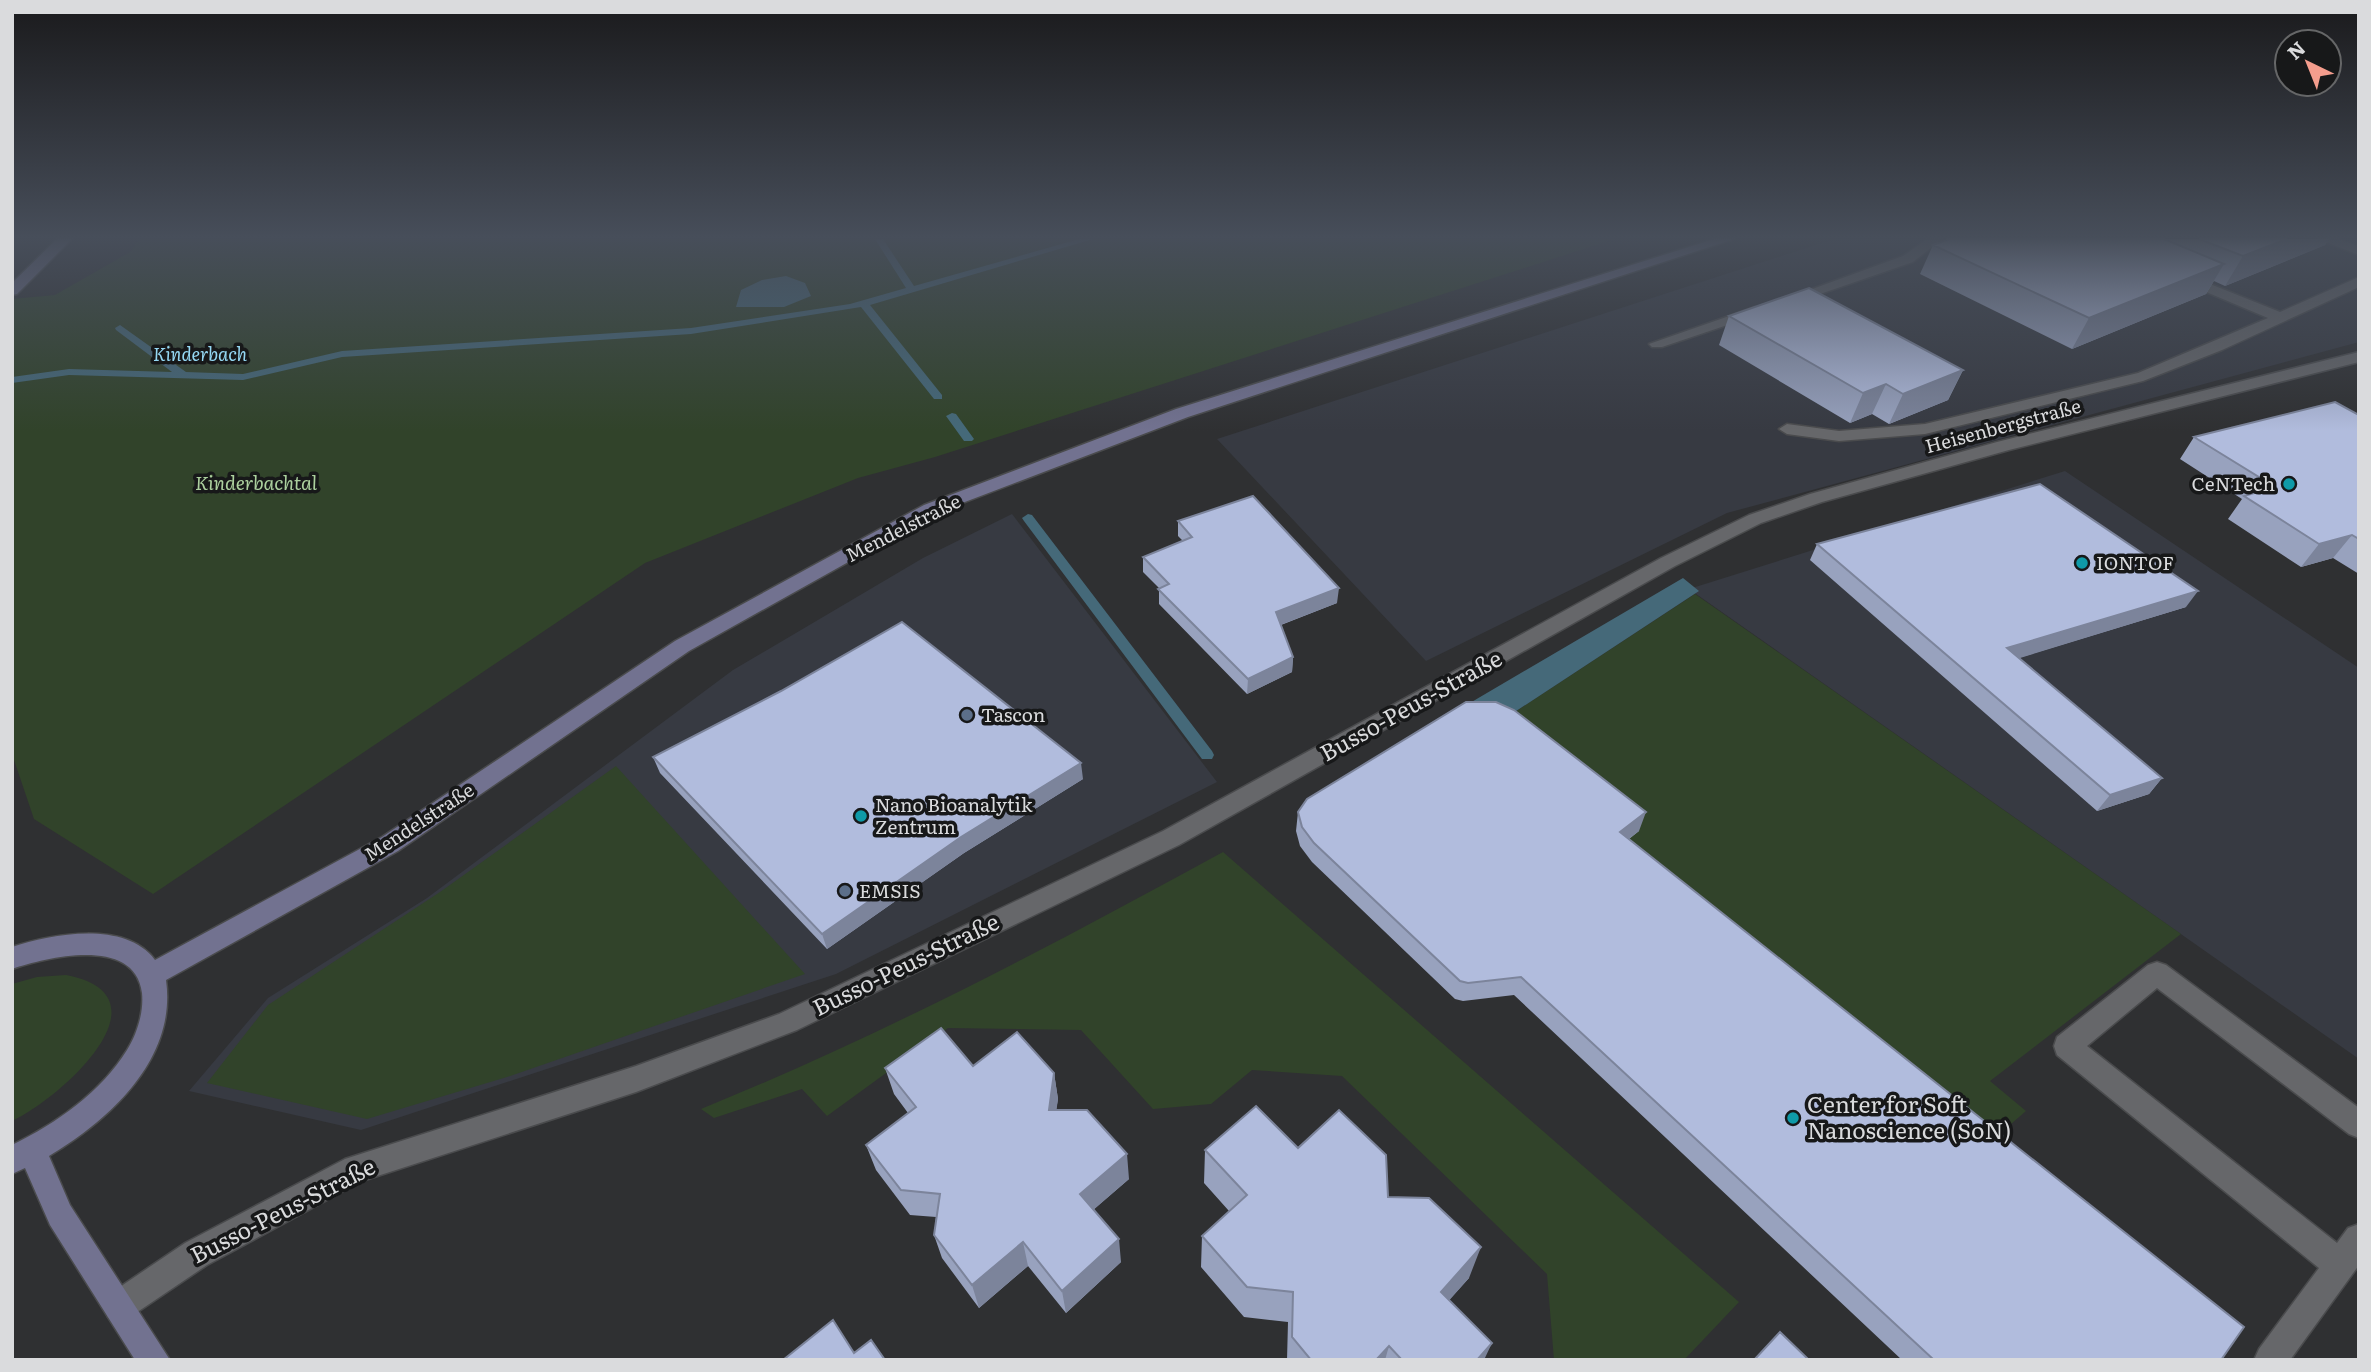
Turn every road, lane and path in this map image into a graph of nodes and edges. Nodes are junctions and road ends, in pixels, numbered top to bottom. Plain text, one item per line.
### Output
1 (1526, 303) edge
2 (1779, 303) edge
3 (2245, 303) edge
4 (2309, 303) edge
5 (2278, 317) junction
6 (1657, 344) dead end
7 (2359, 357) edge
8 (1787, 429) dead end
9 (1668, 562) joint
10 (12, 958) edge
11 (153, 974) junction
12 (2359, 1125) edge
13 (22, 1155) edge
14 (2359, 1239) edge
15 (2340, 1265) junction
16 (119, 1306) junction
17 (154, 1360) edge
18 (2270, 1360) edge

1 - 11 main road, Mendelstraße
2 - 6 street
3 - 5 street
4 - 5 street
5 - 8 street
7 - 9 street, Heisenbergstraße
9 - 16 street, Busso-Peus-Straße
10 - 11 main road
11 - 13 main road
12 - 15 street
13 - 16 main road
14 - 15 street
15 - 18 street
16 - 17 main road

